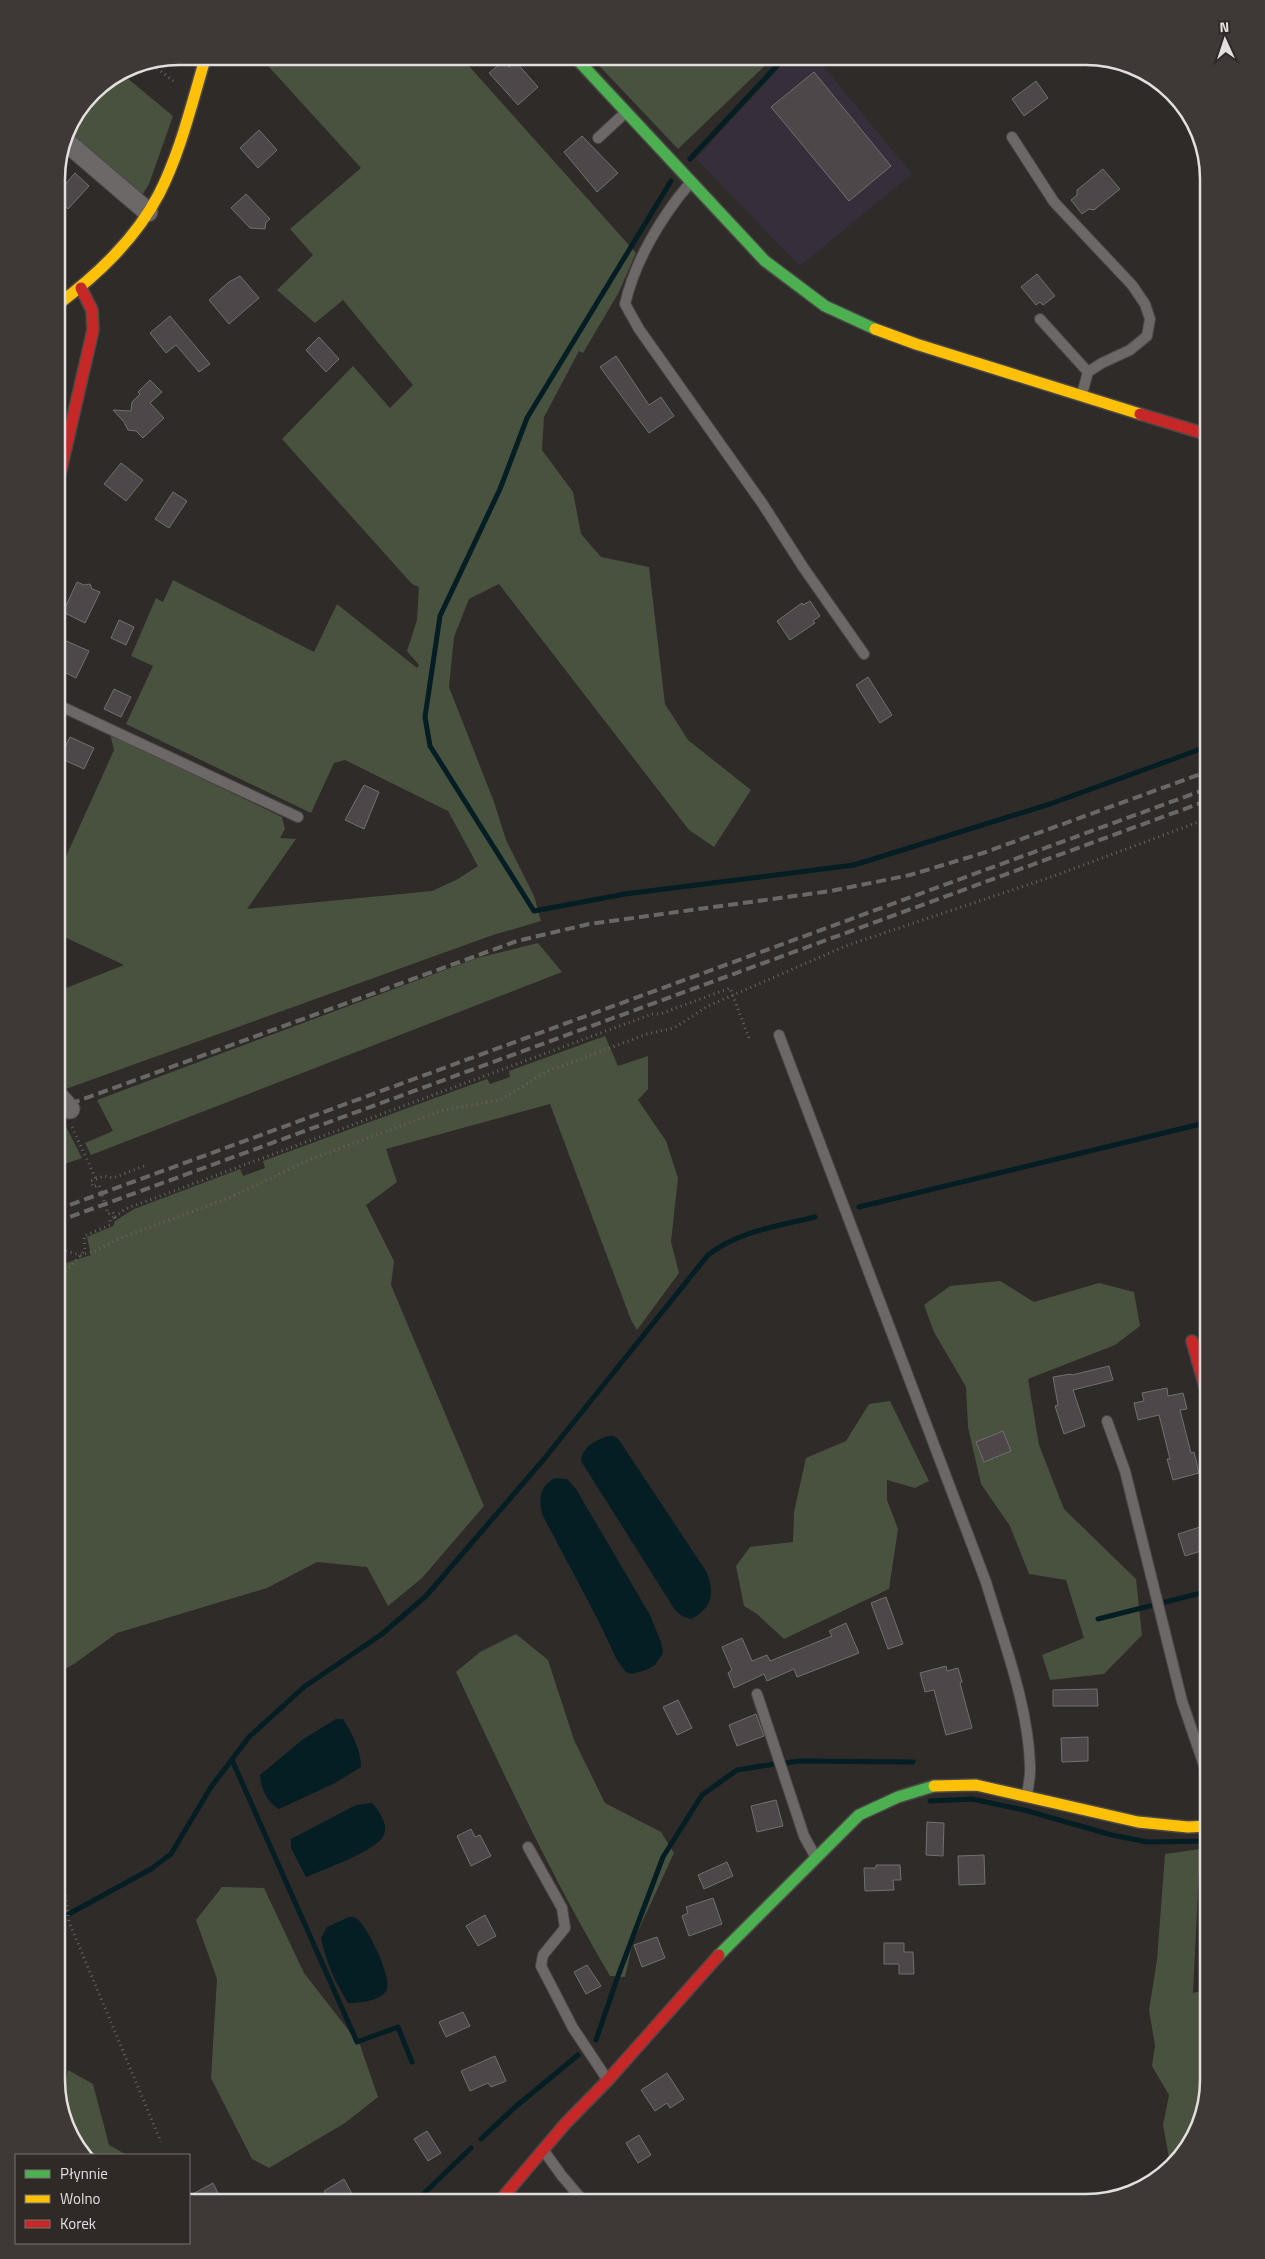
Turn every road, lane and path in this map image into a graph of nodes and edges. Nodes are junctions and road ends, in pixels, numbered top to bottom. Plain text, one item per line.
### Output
1 (203, 65) edge
2 (582, 65) edge
3 (155, 67) edge
4 (172, 81) dead end
5 (625, 113) junction
6 (1012, 137) dead end
7 (598, 138) dead end
8 (70, 145) edge
9 (690, 183) junction
10 (148, 212) junction
11 (81, 288) junction
12 (65, 300) edge
13 (1040, 319) dead end
14 (1088, 372) junction
15 (1081, 395) junction
16 (1200, 432) edge
17 (65, 452) edge
18 (864, 654) dead end
19 (65, 708) edge
20 (298, 817) dead end
21 (1200, 821) edge
22 (732, 994) junction
23 (779, 1035) dead end
24 (750, 1041) dead end
25 (65, 1103) edge
26 (70, 1109) joint
27 (144, 1166) dead end
28 (96, 1180) junction
29 (115, 1217) junction
30 (65, 1251) edge
31 (81, 1255) junction
32 (65, 1273) edge
33 (1192, 1341) dead end
34 (1200, 1369) edge
35 (1107, 1421) dead end
36 (757, 1694) dead end
37 (1200, 1754) edge
38 (1027, 1797) junction
39 (1200, 1826) edge
40 (528, 1847) dead end
41 (815, 1857) junction
42 (65, 1892) edge
43 (608, 2080) junction
44 (161, 2142) dead end
45 (544, 2150) junction
46 (506, 2194) edge
47 (577, 2194) edge

1 - 10 street
2 - 5 street
3 - 4 path
5 - 7 lane
5 - 9 street
6 - 14 lane
8 - 10 street
9 - 15 street
9 - 18 lane
10 - 11 street
11 - 12 street
11 - 17 street
13 - 14 lane
14 - 15 lane
15 - 16 street
19 - 20 lane
21 - 22 path
22 - 24 path
22 - 29 path
22 - 31 path
23 - 38 lane
25 - 26 street
26 - 28 path
27 - 28 path
28 - 29 path
29 - 31 path
30 - 31 path
31 - 32 path
33 - 34 street
35 - 37 lane
36 - 41 lane
38 - 39 street
38 - 41 street
40 - 43 lane
41 - 43 street
42 - 44 path
43 - 45 street
45 - 46 street
45 - 47 lane

